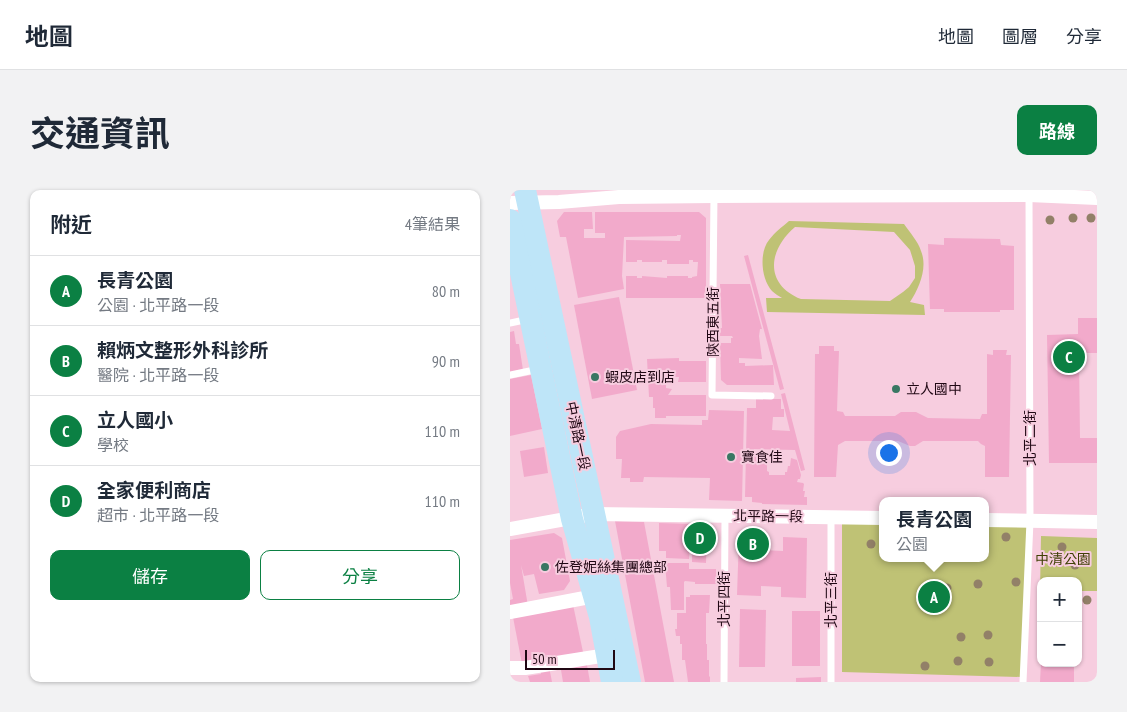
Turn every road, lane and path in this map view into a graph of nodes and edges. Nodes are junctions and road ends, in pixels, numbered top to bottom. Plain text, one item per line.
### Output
1 (714, 193) edge
2 (836, 193) edge
3 (619, 194) edge
4 (1029, 194) junction
5 (1097, 198) edge
6 (521, 199) edge
7 (510, 220) edge
8 (521, 320) edge
9 (540, 369) junction
10 (510, 375) edge
11 (771, 396) dead end
12 (725, 516) junction
13 (583, 517) junction
14 (831, 517) junction
15 (879, 518) edge
16 (989, 520) edge
17 (1030, 522) junction
18 (1097, 522) edge
19 (510, 529) edge
20 (595, 596) junction
21 (510, 612) edge
22 (607, 655) junction
23 (510, 668) edge
24 (525, 675) edge
25 (612, 682) edge
26 (630, 682) edge
27 (724, 682) edge
28 (832, 682) edge
29 (1023, 682) edge

1 - 2 street
1 - 3 street
1 - 11 lane, 陝西東五街
2 - 4 street
3 - 6 street
4 - 5 street
4 - 17 lane, 北平二街
6 - 13 main road, 中清路一段
7 - 8 main road, 中清路一段
8 - 9 main road, 中清路一段
9 - 10 lane
9 - 13 main road, 中清路一段
12 - 13 street, 北平路一段
12 - 14 street, 北平路一段
12 - 27 lane, 北平四街
13 - 19 street, 北平路一段
13 - 20 main road, 中清路一段
13 - 26 main road, 中清路一段
14 - 15 street, 北平路一段
14 - 28 lane, 北平三街
16 - 17 street
17 - 18 street
17 - 29 lane, 北平二街
20 - 21 street
20 - 22 main road, 中清路一段
22 - 24 street
22 - 25 main road, 中清路一段
23 - 24 street

